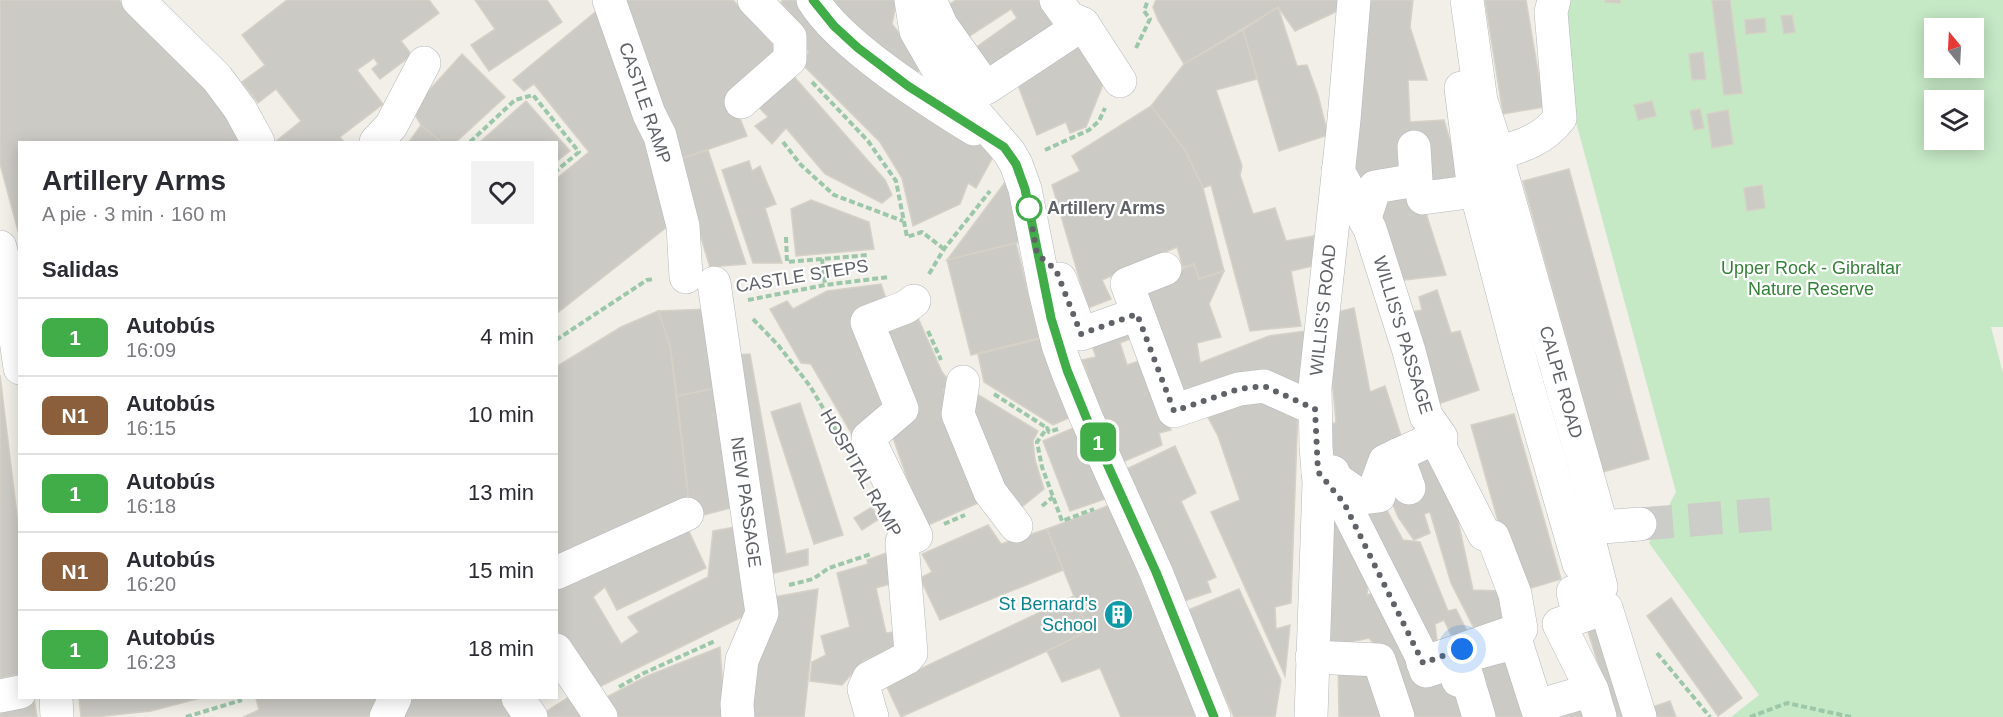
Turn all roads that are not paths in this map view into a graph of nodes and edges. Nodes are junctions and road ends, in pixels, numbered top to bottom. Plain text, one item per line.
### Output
1 (138, 0) edge
2 (609, 0) edge
3 (754, 0) edge
4 (813, 0) edge
5 (910, 0) edge
6 (930, 0) edge
7 (1056, 0) edge
8 (1354, 0) edge
9 (1465, 0) edge
10 (1554, 0) edge
11 (1083, 24) junction
12 (424, 63) dead end
13 (1120, 81) dead end
14 (741, 102) dead end
15 (257, 141) edge
16 (377, 141) edge
17 (1414, 147) dead end
18 (1498, 153) junction
19 (1010, 156) junction
20 (1338, 171) junction
21 (1476, 191) junction
22 (1424, 198) dead end
23 (1365, 218) junction
24 (1037, 254) junction
25 (2, 267) edge
26 (1165, 269) dead end
27 (712, 288) joint
28 (914, 301) road end
29 (1137, 314) junction
30 (18, 357) edge
31 (963, 382) road end
32 (1315, 409) junction
33 (1440, 447) junction
34 (1397, 455) junction
35 (1317, 459) junction
36 (1409, 488) dead end
37 (687, 514) dead end
38 (1640, 524) tunnel mouth
39 (1016, 526) dead end
40 (1602, 527) junction
41 (558, 572) edge
42 (1584, 598) junction
43 (558, 654) edge
44 (1312, 657) junction
45 (1423, 663) junction
46 (1468, 681) junction
47 (18, 692) edge
48 (0, 696) edge
49 (56, 699) edge
50 (395, 699) edge
51 (519, 699) edge
52 (1596, 703) edge
53 (596, 709) edge
54 (1538, 712) edge
55 (57, 717) edge
56 (386, 717) edge
57 (531, 717) edge
58 (738, 717) edge
59 (872, 717) edge
60 (1214, 717) edge
61 (1311, 717) edge
62 (1398, 717) edge
63 (1479, 717) edge
64 (1640, 717) edge

1 - 15 street
2 - 27 street, CASTLE RAMP
3 - 14 street
4 - 19 street
5 - 19 street
6 - 11 street
7 - 11 street
8 - 20 street, WILLIS’S ROAD
9 - 18 street, CALPE ROAD
9 - 21 street
10 - 18 street
11 - 13 street
12 - 16 street
17 - 23 street
18 - 40 street, CALPE ROAD
19 - 24 street
20 - 23 street, WILLIS'S PASSAGE
20 - 32 street, WILLIS’S ROAD
21 - 22 street
21 - 42 street
23 - 33 street, WILLIS'S PASSAGE
24 - 29 street
24 - 60 street
25 - 30 street
26 - 29 street
27 - 58 street, NEW PASSAGE
28 - 59 street, HOSPITAL RAMP
29 - 32 street
31 - 39 street
32 - 35 street, WILLIS’S ROAD
33 - 34 street, WILLIS'S PASSAGE
33 - 45 street
34 - 35 street, WILLIS'S PASSAGE
34 - 36 street
35 - 44 street, WILLIS’S ROAD
35 - 45 street
37 - 41 street
38 - 40 street
40 - 42 street
42 - 52 street
42 - 64 street
43 - 53 street
44 - 61 street, WILLIS’S ROAD
44 - 62 street
45 - 46 street
46 - 54 street
46 - 63 street
47 - 48 street
49 - 55 street
50 - 56 street
51 - 57 street
52 - 54 street

